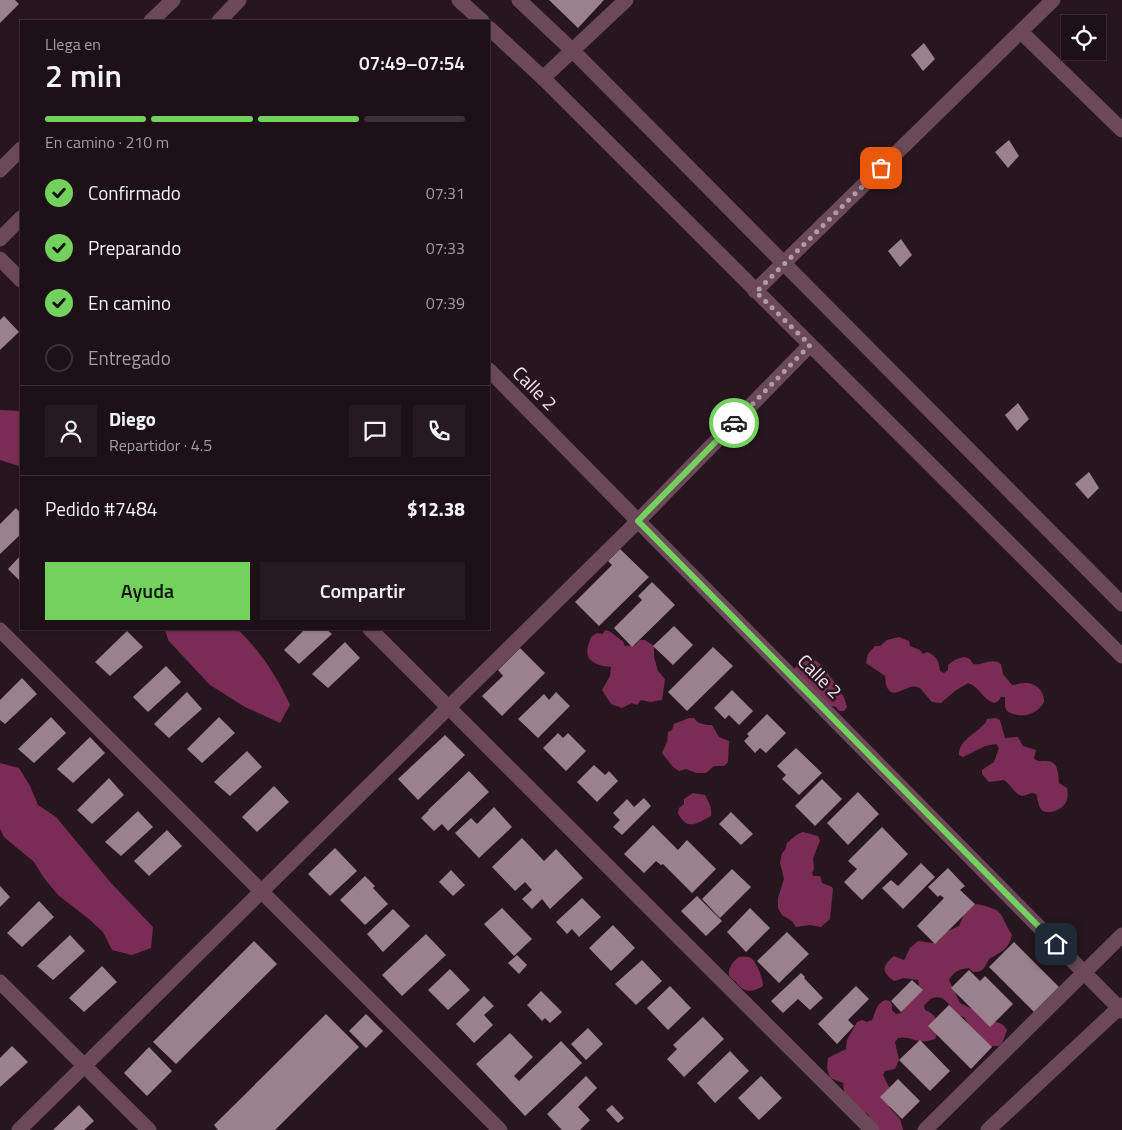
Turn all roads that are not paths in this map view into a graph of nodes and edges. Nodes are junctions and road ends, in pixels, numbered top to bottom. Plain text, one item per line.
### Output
1 (172, 0) edge
2 (239, 0) edge
3 (459, 0) edge
4 (519, 0) edge
5 (626, 0) edge
6 (1053, 0) edge
7 (152, 20) edge
8 (220, 20) edge
9 (481, 20) edge
10 (490, 29) edge
11 (1021, 32) junction
12 (573, 51) junction
13 (543, 78) junction
14 (1122, 130) edge
15 (20, 150) edge
16 (0, 170) edge
17 (20, 219) edge
18 (0, 239) edge
19 (0, 259) edge
20 (784, 264) junction
21 (20, 279) edge
22 (756, 292) junction
23 (810, 345) junction
24 (490, 371) edge
25 (638, 521) junction
26 (1122, 604) edge
27 (0, 630) edge
28 (371, 630) edge
29 (1122, 656) edge
30 (449, 707) junction
31 (262, 891) junction
32 (1122, 935) edge
33 (1084, 972) junction
34 (0, 982) edge
35 (1121, 1008) edge
36 (84, 1066) junction
37 (19, 1130) edge
38 (149, 1130) edge
39 (500, 1130) edge
40 (872, 1130) edge
41 (925, 1130) edge
42 (988, 1130) edge

1 - 7 street
2 - 8 street
3 - 9 street
4 - 12 street
5 - 12 street
6 - 11 street
10 - 13 street
11 - 14 street
11 - 20 street
12 - 13 street
12 - 20 street
13 - 22 street
15 - 16 street
17 - 18 street
19 - 21 street
20 - 22 street
20 - 26 street
22 - 23 street
23 - 25 street
23 - 29 street
24 - 25 street, Calle 2
25 - 30 street
25 - 33 street, Calle 2
27 - 31 street
28 - 30 street
30 - 31 street
30 - 40 street
31 - 36 street
31 - 39 street
32 - 33 street
33 - 35 street, Calle 2
33 - 41 street
34 - 36 street
35 - 42 street
36 - 37 street
36 - 38 street

